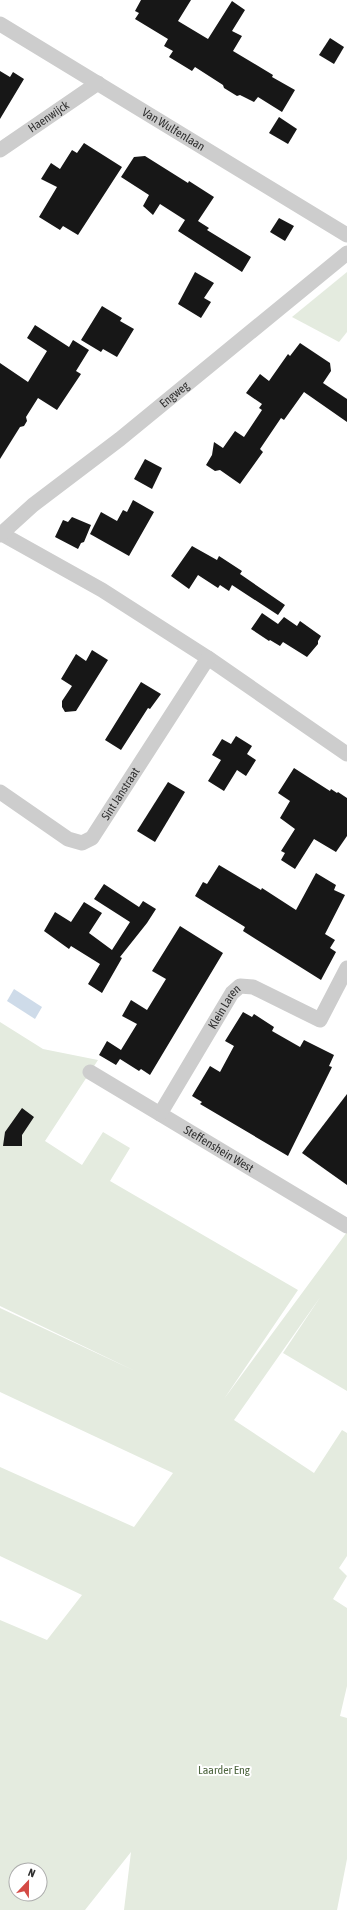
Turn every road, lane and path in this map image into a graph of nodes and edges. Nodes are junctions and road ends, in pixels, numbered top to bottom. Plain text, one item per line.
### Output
1 (0, 24) edge
2 (98, 83) junction
3 (0, 150) edge
4 (347, 235) edge
5 (347, 253) edge
6 (0, 534) edge
7 (208, 658) junction
8 (347, 754) edge
9 (0, 792) edge
10 (347, 968) edge
11 (90, 1072) dead end
12 (160, 1114) junction
13 (347, 1226) edge

1 - 2 street, Van Wulfenlaan
2 - 3 street, Haenwijck
2 - 4 street, Van Wulfenlaan
5 - 6 street, Engweg
6 - 7 street
7 - 8 street
7 - 9 street, Sint Janstraat
10 - 12 street, Klein Laren
11 - 12 street, Steffenshein West
12 - 13 street, Steffenshein West

